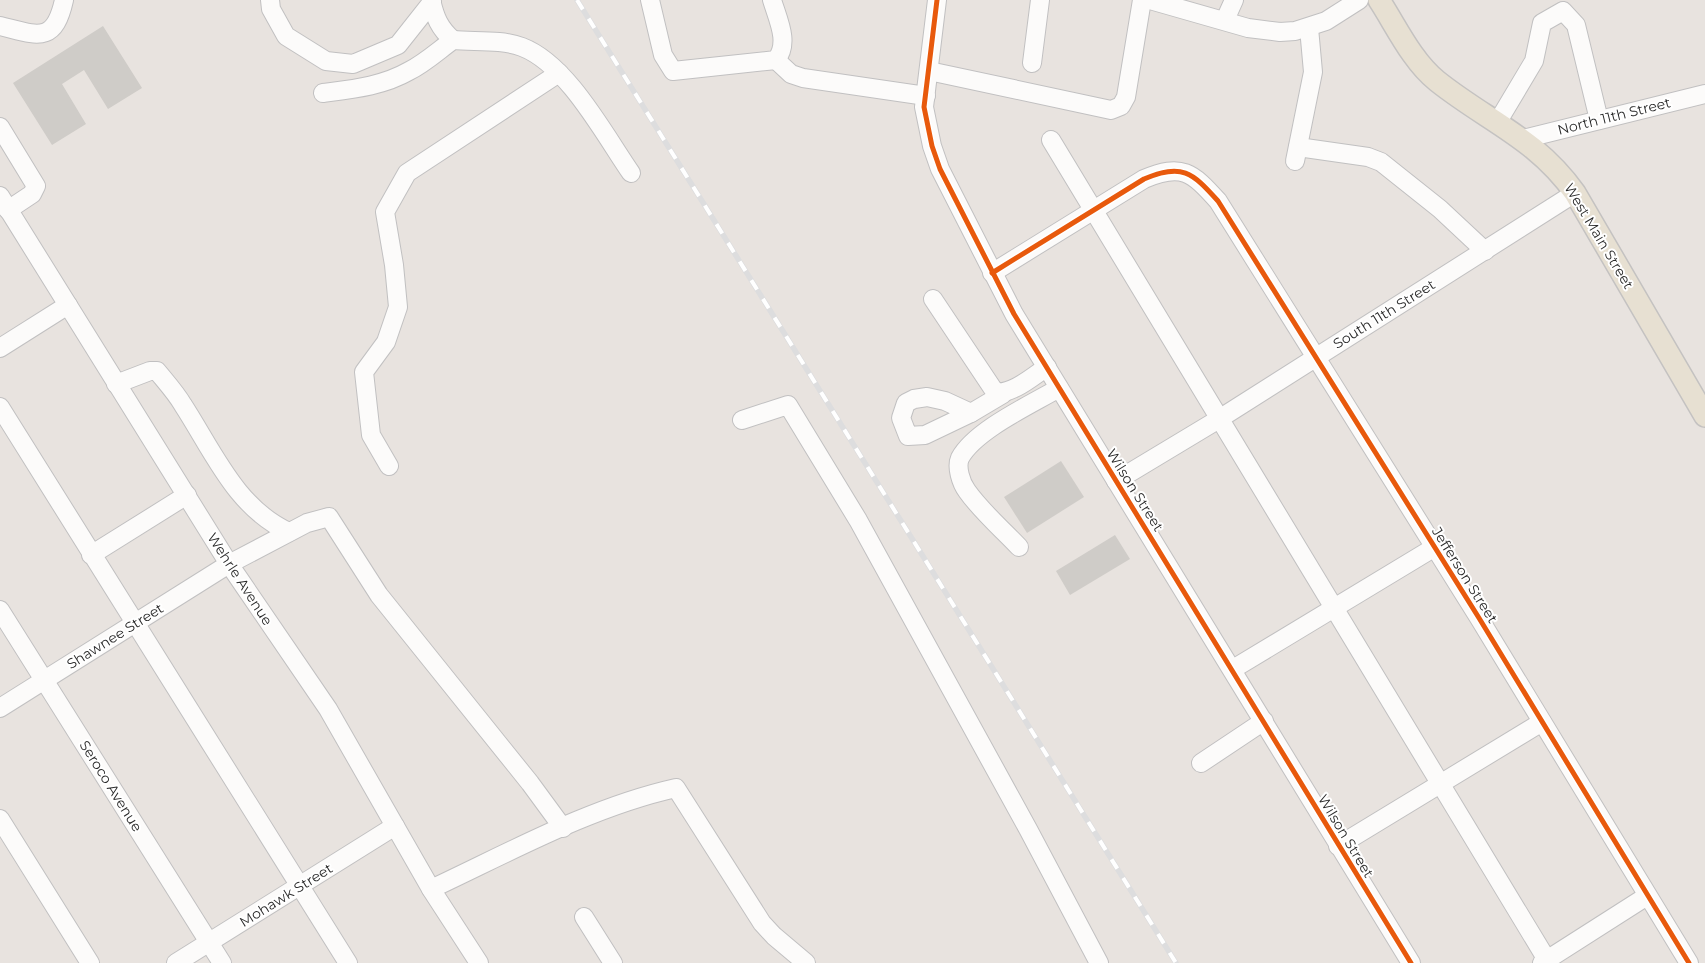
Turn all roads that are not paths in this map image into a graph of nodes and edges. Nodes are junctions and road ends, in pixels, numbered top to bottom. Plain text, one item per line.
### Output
1 (64, 0) edge
2 (270, 0) edge
3 (650, 0) edge
4 (772, 0) edge
5 (937, 0) edge
6 (1040, 0) edge
7 (1142, 0) edge
8 (1150, 0) edge
9 (1234, 0) edge
10 (1359, 0) edge
11 (1379, 0) edge
12 (432, 1) edge
13 (1225, 20) junction
14 (0, 26) edge
15 (1309, 28) junction
16 (453, 40) junction
17 (776, 60) junction
18 (1032, 64) dead end
19 (929, 71) junction
20 (559, 73) junction
21 (323, 93) dead end
22 (1705, 94) edge
23 (926, 96) junction
24 (1598, 120) junction
25 (1497, 123) junction
26 (0, 127) edge
27 (1523, 139) junction
28 (1051, 140) dead end
29 (631, 173) dead end
30 (1575, 193) junction
31 (4, 203) edge
32 (1093, 210) junction
33 (1484, 251) junction
34 (992, 273) junction
35 (933, 299) dead end
36 (68, 305) junction
37 (0, 348) edge
38 (1314, 357) junction
39 (1047, 367) junction
40 (116, 384) junction
41 (1060, 388) junction
42 (1003, 394) junction
43 (0, 406) edge
44 (970, 413) dead end
45 (1705, 416) edge
46 (1219, 419) junction
47 (742, 420) dead end
48 (389, 466) dead end
49 (1116, 481) junction
50 (187, 495) junction
51 (289, 532) junction
52 (1019, 547) dead end
53 (1435, 547) junction
54 (91, 554) junction
55 (229, 564) junction
56 (1334, 608) junction
57 (0, 610) edge
58 (135, 623) junction
59 (1233, 669) junction
60 (44, 680) junction
61 (0, 708) edge
62 (1264, 721) junction
63 (1542, 722) junction
64 (1201, 763) dead end
65 (1440, 784) junction
66 (0, 819) edge
67 (395, 826) junction
68 (563, 828) junction
69 (1338, 846) junction
70 (301, 886) junction
71 (431, 889) junction
72 (1647, 896) junction
73 (584, 917) dead end
74 (209, 942) junction
75 (476, 962) edge
76 (1545, 962) edge
77 (90, 963) edge
78 (176, 963) edge
79 (222, 963) edge
80 (348, 963) edge
81 (613, 963) edge
82 (806, 963) edge
83 (1099, 963) edge
84 (1411, 963) edge
85 (1689, 963) edge

1 - 14 street
2 - 12 street
3 - 17 street
4 - 17 street
5 - 19 street, Wilson Street
6 - 18 street
7 - 19 street
8 - 13 street
9 - 13 street
10 - 15 street
11 - 25 main road, West Main Street
12 - 16 street
13 - 15 street
15 - 33 street
16 - 20 street
16 - 21 street
17 - 23 street
19 - 23 street, Wilson Street
20 - 29 street
20 - 48 street
22 - 24 street, North 11th Street
23 - 34 street, Wilson Street
24 - 25 street
24 - 27 street, North 11th Street
25 - 27 main road, West Main Street
26 - 31 street
27 - 30 main road, West Main Street
28 - 32 street
30 - 33 street, South 11th Street
30 - 45 main road, West Main Street
31 - 36 street, Wehrle Avenue
32 - 34 street, Jefferson Street
32 - 38 street, Jefferson Street
32 - 46 street
33 - 38 street, South 11th Street
34 - 39 street, Wilson Street
35 - 42 street
36 - 37 street
36 - 40 street, Wehrle Avenue
38 - 46 street, South 11th Street
38 - 53 street, Jefferson Street
39 - 41 street, Wilson Street
39 - 42 street
40 - 50 street, Wehrle Avenue
40 - 51 street
41 - 49 street, Wilson Street
41 - 52 street
42 - 44 street
43 - 54 street
46 - 49 street, South 11th Street
46 - 56 street
47 - 83 street
49 - 59 street, Wilson Street
50 - 54 street
50 - 55 street, Wehrle Avenue
51 - 55 street, Shawnee Street
51 - 68 street, Shawnee Street
53 - 56 street
53 - 63 street, Jefferson Street
54 - 58 street
55 - 58 street, Shawnee Street
55 - 67 street, Wehrle Avenue
56 - 59 street
56 - 65 street
57 - 60 street, Seroco Avenue
58 - 60 street, Shawnee Street
58 - 70 street
59 - 62 street, Wilson Street
60 - 61 street, Shawnee Street
60 - 74 street, Seroco Avenue
62 - 64 street
62 - 69 street, Wilson Street
63 - 65 street
63 - 72 street, Jefferson Street
65 - 69 street
65 - 76 street
66 - 77 street
67 - 70 street, Mohawk Street
67 - 71 street, Wehrle Avenue
68 - 71 street
68 - 82 street
69 - 84 street, Wilson Street
70 - 74 street, Mohawk Street
70 - 80 street
71 - 75 street, Wehrle Avenue
72 - 76 street
72 - 85 street, Jefferson Street
73 - 81 street
74 - 78 street, Mohawk Street
74 - 79 street, Seroco Avenue

